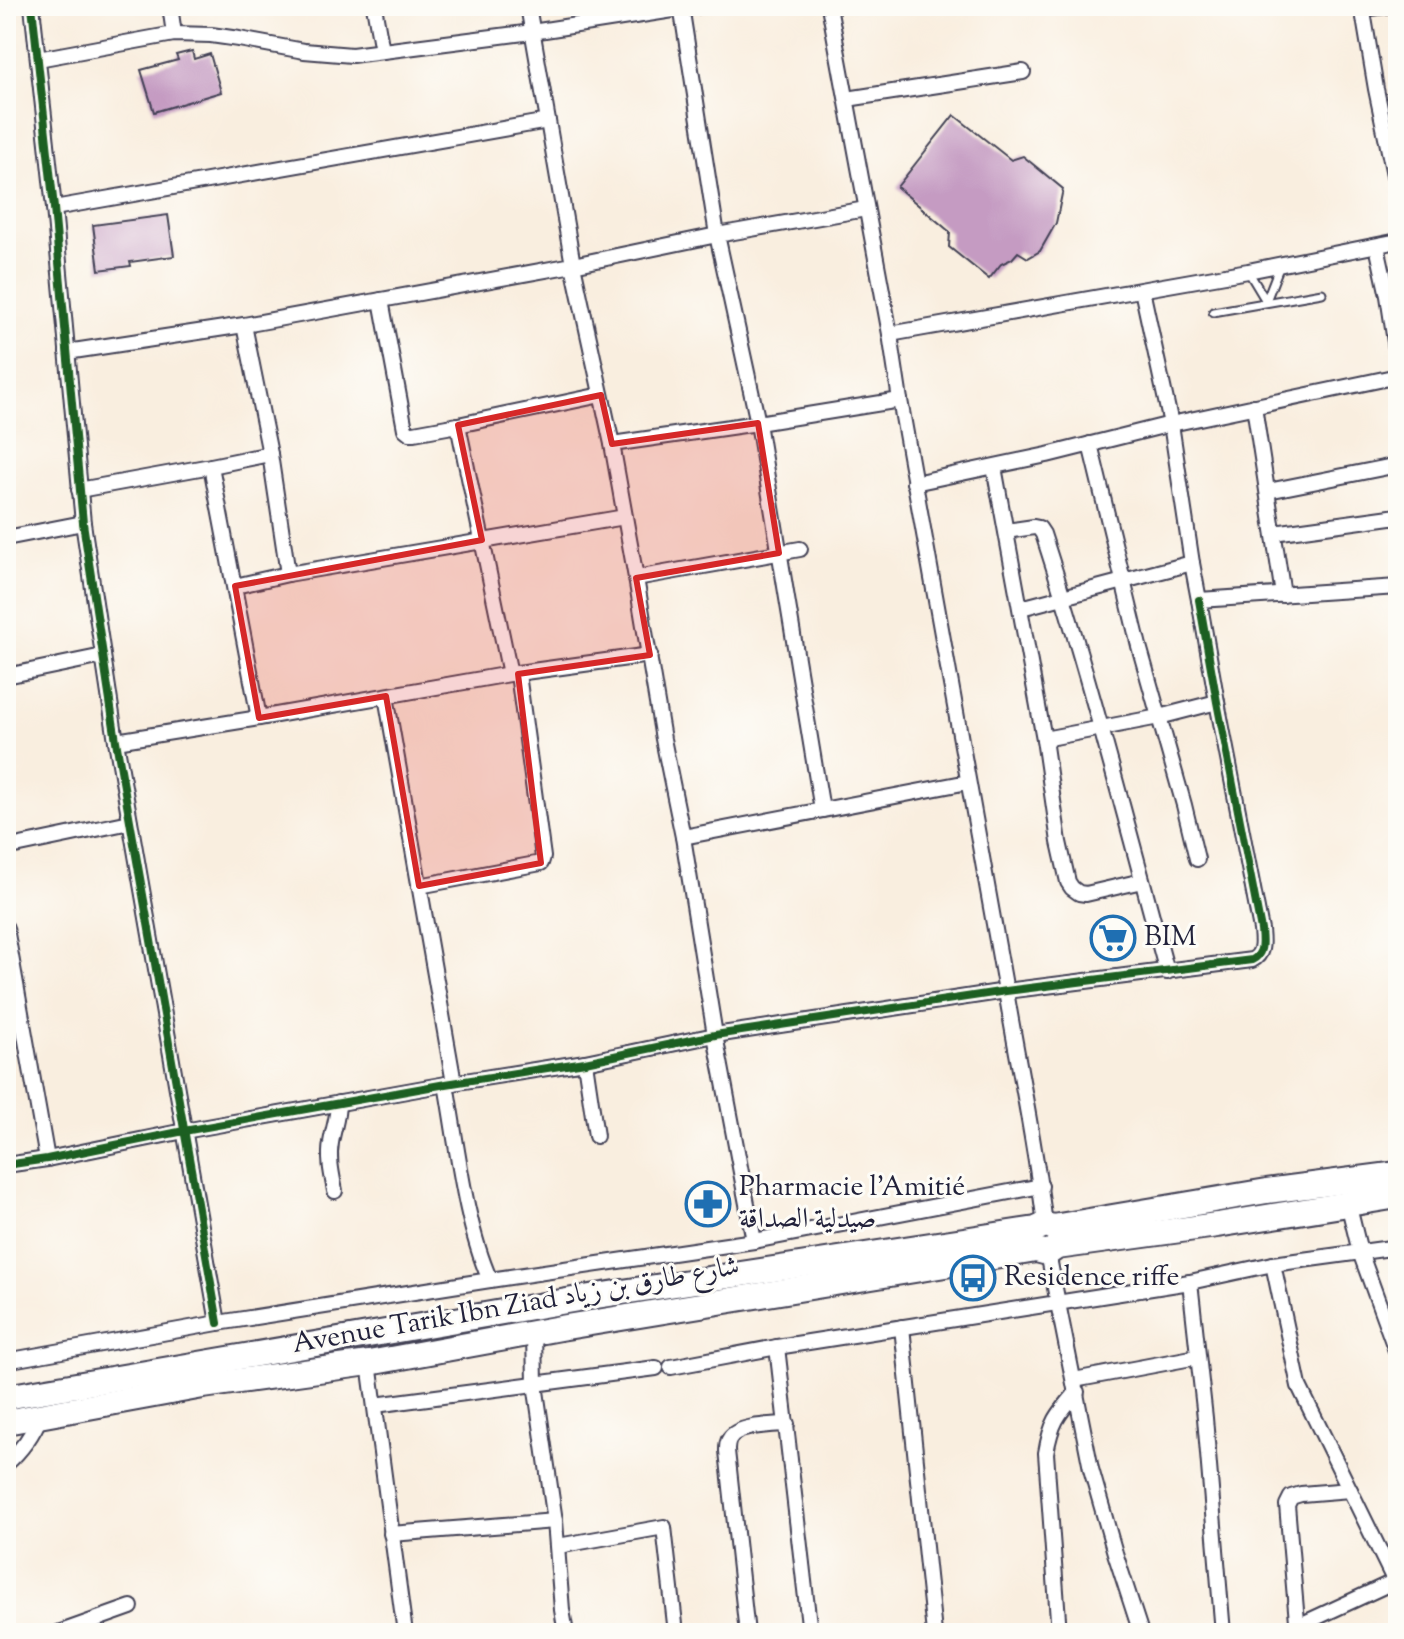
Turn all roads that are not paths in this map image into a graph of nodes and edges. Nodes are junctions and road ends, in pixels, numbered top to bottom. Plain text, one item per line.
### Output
1 (32, 6) edge
2 (170, 6) edge
3 (374, 6) edge
4 (528, 6) edge
5 (699, 6) edge
6 (829, 6) edge
7 (1386, 6) edge
8 (1362, 7) edge
9 (682, 8) edge
10 (532, 32) junction
11 (174, 34) junction
12 (382, 51) junction
13 (38, 59) junction
14 (1023, 72) dead end
15 (847, 99) junction
16 (548, 121) junction
17 (1393, 144) edge
18 (1398, 194) edge
19 (54, 208) junction
20 (866, 209) junction
21 (717, 235) junction
22 (1398, 241) edge
23 (1377, 246) junction
24 (573, 265) junction
25 (1280, 265) junction
26 (1248, 271) junction
27 (1142, 290) junction
28 (1322, 293) dead end
29 (381, 300) junction
30 (1266, 301) junction
31 (1213, 312) dead end
32 (244, 325) junction
33 (890, 334) junction
34 (67, 352) junction
35 (1398, 362) edge
36 (1398, 376) edge
37 (601, 395) junction
38 (900, 400) junction
39 (1254, 406) junction
40 (758, 423) junction
41 (1171, 424) junction
42 (458, 425) junction
43 (612, 444) junction
44 (1090, 444) junction
45 (270, 454) junction
46 (1398, 465) edge
47 (211, 466) junction
48 (994, 467) junction
49 (914, 483) junction
50 (79, 490) junction
51 (1268, 491) junction
52 (1398, 516) edge
53 (625, 517) junction
54 (83, 523) junction
55 (1006, 531) junction
56 (1274, 533) junction
57 (6, 538) edge
58 (482, 540) junction
59 (800, 549) dead end
60 (779, 553) junction
61 (1192, 563) junction
62 (288, 574) junction
63 (636, 578) junction
64 (1123, 582) junction
65 (235, 586) junction
66 (1398, 587) edge
67 (1283, 595) junction
68 (1064, 596) junction
69 (1199, 600) junction
70 (1021, 608) junction
71 (650, 655) junction
72 (103, 656) junction
73 (514, 674) junction
74 (6, 676) edge
75 (386, 696) junction
76 (1217, 702) junction
77 (1159, 717) junction
78 (259, 718) junction
79 (1102, 729) junction
80 (1044, 739) junction
81 (116, 741) junction
82 (968, 782) junction
83 (822, 810) junction
84 (130, 822) junction
85 (683, 837) junction
86 (6, 848) edge
87 (1197, 859) dead end
88 (1142, 881) junction
89 (419, 886) junction
90 (6, 928) edge
91 (1167, 972) junction
92 (1006, 991) junction
93 (715, 1035) junction
94 (585, 1062) junction
95 (450, 1083) junction
96 (338, 1103) junction
97 (184, 1131) junction
98 (596, 1136) dead end
99 (47, 1159) junction
100 (6, 1165) edge
101 (1398, 1174) edge
102 (1041, 1186) junction
103 (335, 1191) dead end
104 (1398, 1196) edge
105 (1348, 1203) junction
106 (1046, 1238) junction
107 (754, 1241) junction
108 (1398, 1247) edge
109 (1360, 1252) junction
110 (1273, 1264) junction
111 (490, 1280) junction
112 (1190, 1282) junction
113 (1058, 1301) junction
114 (218, 1323) junction
115 (902, 1327) junction
116 (534, 1333) junction
117 (777, 1347) junction
118 (1398, 1356) edge
119 (1197, 1357) junction
120 (6, 1361) edge
121 (369, 1363) junction
122 (671, 1367) dead end
123 (656, 1368) dead end
124 (535, 1384) junction
125 (1075, 1386) junction
126 (45, 1390) junction
127 (6, 1397) edge
128 (375, 1405) junction
129 (41, 1417) junction
130 (6, 1422) edge
131 (787, 1424) junction
132 (6, 1464) edge
133 (1350, 1490) junction
134 (555, 1521) junction
135 (391, 1534) junction
136 (558, 1546) junction
137 (1396, 1585) edge
138 (131, 1607) dead end
139 (1298, 1630) edge
140 (58, 1633) edge
141 (405, 1633) edge
142 (566, 1633) edge
143 (676, 1633) edge
144 (747, 1633) edge
145 (810, 1633) edge
146 (934, 1633) edge
147 (1059, 1633) edge
148 (1141, 1633) edge
149 (1223, 1633) edge

1 - 13 street
2 - 11 street
3 - 12 street
4 - 10 street
5 - 9 street
6 - 15 street
7 - 8 street
8 - 17 street
9 - 10 street
9 - 21 street
10 - 12 street
10 - 16 street
11 - 12 street
11 - 13 street
13 - 19 street
14 - 15 street
15 - 20 street
16 - 19 street
16 - 24 street
17 - 18 street
19 - 34 street
20 - 21 street
20 - 33 street
21 - 24 street
21 - 40 street
22 - 23 street
23 - 25 street
23 - 35 street
24 - 29 street
24 - 37 street
25 - 26 street
25 - 30 lane
26 - 27 street
26 - 30 lane
27 - 33 street
27 - 41 street
28 - 30 lane
29 - 32 street
29 - 42 street
30 - 31 lane
32 - 34 street
32 - 45 street
33 - 38 street
34 - 50 street
36 - 39 street
37 - 42 street
37 - 43 street
38 - 40 street
38 - 49 street
39 - 41 street
39 - 51 street
40 - 43 street
40 - 60 street
41 - 44 street
41 - 61 street
42 - 58 street
43 - 53 street
44 - 48 street
44 - 64 street
45 - 47 street
45 - 62 street
46 - 51 street
47 - 50 street
47 - 65 street
48 - 49 street
48 - 55 street
49 - 82 street
50 - 54 street
51 - 56 street
52 - 56 street
53 - 58 street
53 - 63 street
54 - 57 street
54 - 72 street
55 - 68 street
55 - 70 street
56 - 67 street
58 - 62 street
58 - 73 street
59 - 60 street
60 - 63 street
60 - 83 street
61 - 64 street
61 - 69 street
62 - 65 street
63 - 71 street
64 - 68 street
64 - 77 street
65 - 78 street
66 - 67 street
67 - 69 street
68 - 70 street
68 - 79 street
69 - 76 street
70 - 80 street
71 - 73 street
71 - 85 street
72 - 74 street
72 - 81 street
73 - 75 street
73 - 89 street
75 - 78 street
75 - 89 street
76 - 77 street
76 - 91 street
77 - 79 street
77 - 87 street
78 - 81 street
79 - 80 street
79 - 88 street
80 - 88 street
81 - 84 street
82 - 83 street
82 - 92 street
83 - 85 street
84 - 86 street
84 - 97 street
85 - 93 street
88 - 91 street
89 - 95 street
90 - 99 street
91 - 92 street
92 - 93 street
92 - 102 street
93 - 94 street
93 - 107 street
94 - 95 street
94 - 98 street
95 - 96 street
95 - 111 street
96 - 97 street
96 - 103 street
97 - 99 street
97 - 114 street
99 - 100 street
101 - 106 main road, Avenue Tarik Ibn Ziad شارع طارق بن زياد
102 - 106 street
102 - 107 street
104 - 105 main road, Avenue Tarik Ibn Ziad شارع طارق بن زياد
105 - 106 main road, Avenue Tarik Ibn Ziad شارع طارق بن زياد
105 - 109 street
106 - 113 street
106 - 116 main road, Avenue Tarik Ibn Ziad شارع طارق بن زياد
106 - 126 main road, Avenue Tarik Ibn Ziad شارع طارق بن زياد
107 - 111 street
108 - 109 street
109 - 110 street
109 - 118 street
110 - 112 street
110 - 133 street
111 - 114 street
112 - 113 street
112 - 119 street
113 - 115 street
113 - 125 street
114 - 120 street
115 - 117 street
115 - 146 street
116 - 121 main road, Avenue Tarik Ibn Ziad شارع طارق بن زياد
116 - 124 street
117 - 122 street
117 - 131 street
119 - 125 street
119 - 149 street
121 - 128 street
121 - 129 main road, Avenue Tarik Ibn Ziad شارع طارق بن زياد
123 - 124 street
124 - 128 street
124 - 134 street
125 - 147 street
125 - 148 street
126 - 127 main road, Avenue Tarik Ibn Ziad شارع طارق بن زياد
126 - 129 street
128 - 135 street
129 - 130 main road, Avenue Tarik Ibn Ziad شارع طارق بن زياد
129 - 132 street
131 - 144 street
131 - 145 street
133 - 137 street
133 - 139 street
134 - 135 street
134 - 136 street
135 - 141 street
136 - 142 street
136 - 143 street
137 - 139 street
138 - 140 street

